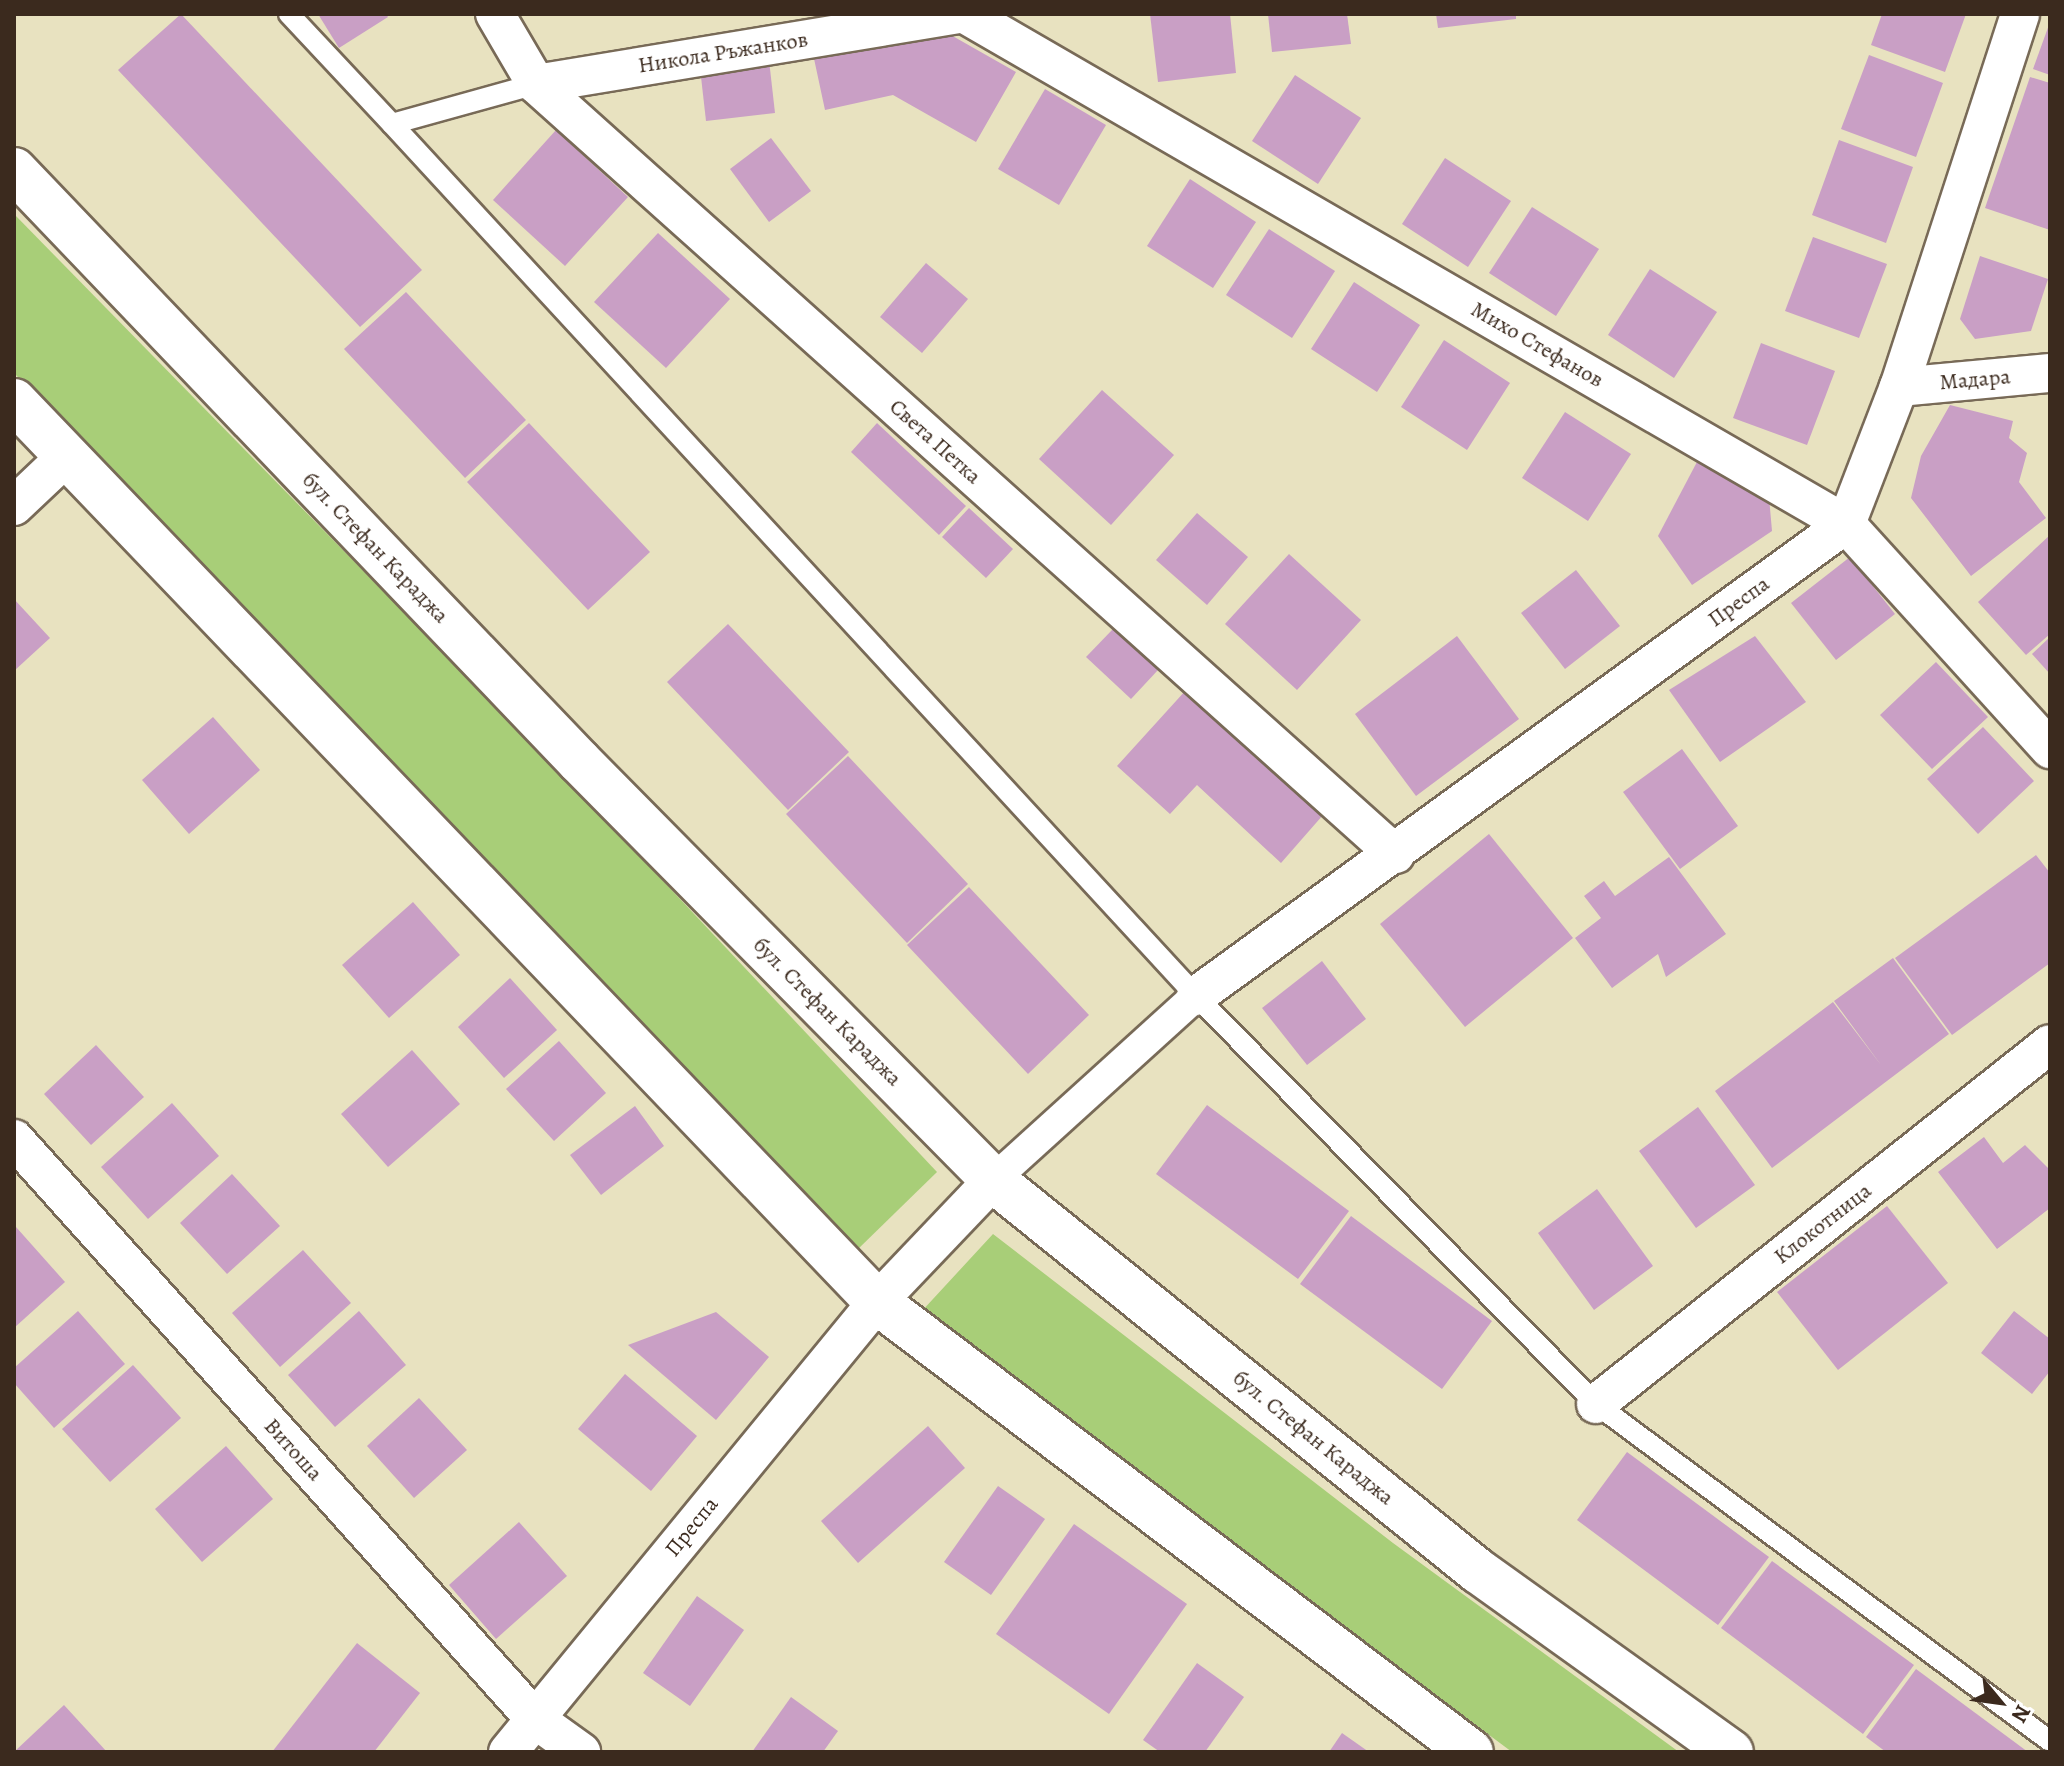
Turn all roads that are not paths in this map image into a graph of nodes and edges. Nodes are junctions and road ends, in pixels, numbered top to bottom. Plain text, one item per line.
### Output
1 (289, 14) edge
2 (495, 14) edge
3 (957, 14) edge
4 (965, 14) edge
5 (2020, 14) edge
6 (536, 84) junction
7 (392, 124) junction
8 (14, 170) edge
9 (2050, 373) edge
10 (1899, 387) junction
11 (14, 401) edge
12 (68, 455) junction
13 (14, 506) edge
14 (1846, 524) junction
15 (2050, 749) edge
16 (1395, 854) junction
17 (1196, 996) junction
18 (2050, 1044) edge
19 (14, 1139) edge
20 (993, 1180) junction
21 (877, 1302) junction
22 (1596, 1404) junction
23 (535, 1719) junction
24 (2050, 1741) edge
25 (508, 1752) edge
26 (581, 1752) edge
27 (1471, 1752) edge
28 (1731, 1752) edge

1 - 7 lane
2 - 6 street, Света Петка
3 - 6 street, Никола Ръжанков
4 - 14 street, Михо Стефанов
5 - 10 street
6 - 7 lane
6 - 16 street, Света Петка
7 - 17 lane
8 - 20 street, бул. Стефан Караджа
9 - 10 street, Мадара
10 - 14 street
11 - 12 street
12 - 13 street
12 - 21 street
14 - 15 street, Михо Стефанов
14 - 16 street, Преспа
16 - 17 street, Преспа
17 - 20 street
17 - 22 lane
18 - 22 street, Клокотница
19 - 23 street, Витоша
20 - 21 street, Преспа
20 - 28 street, бул. Стефан Караджа
21 - 23 street, Преспа
21 - 27 street
22 - 24 lane
23 - 25 street, Преспа
23 - 26 street, Витоша

